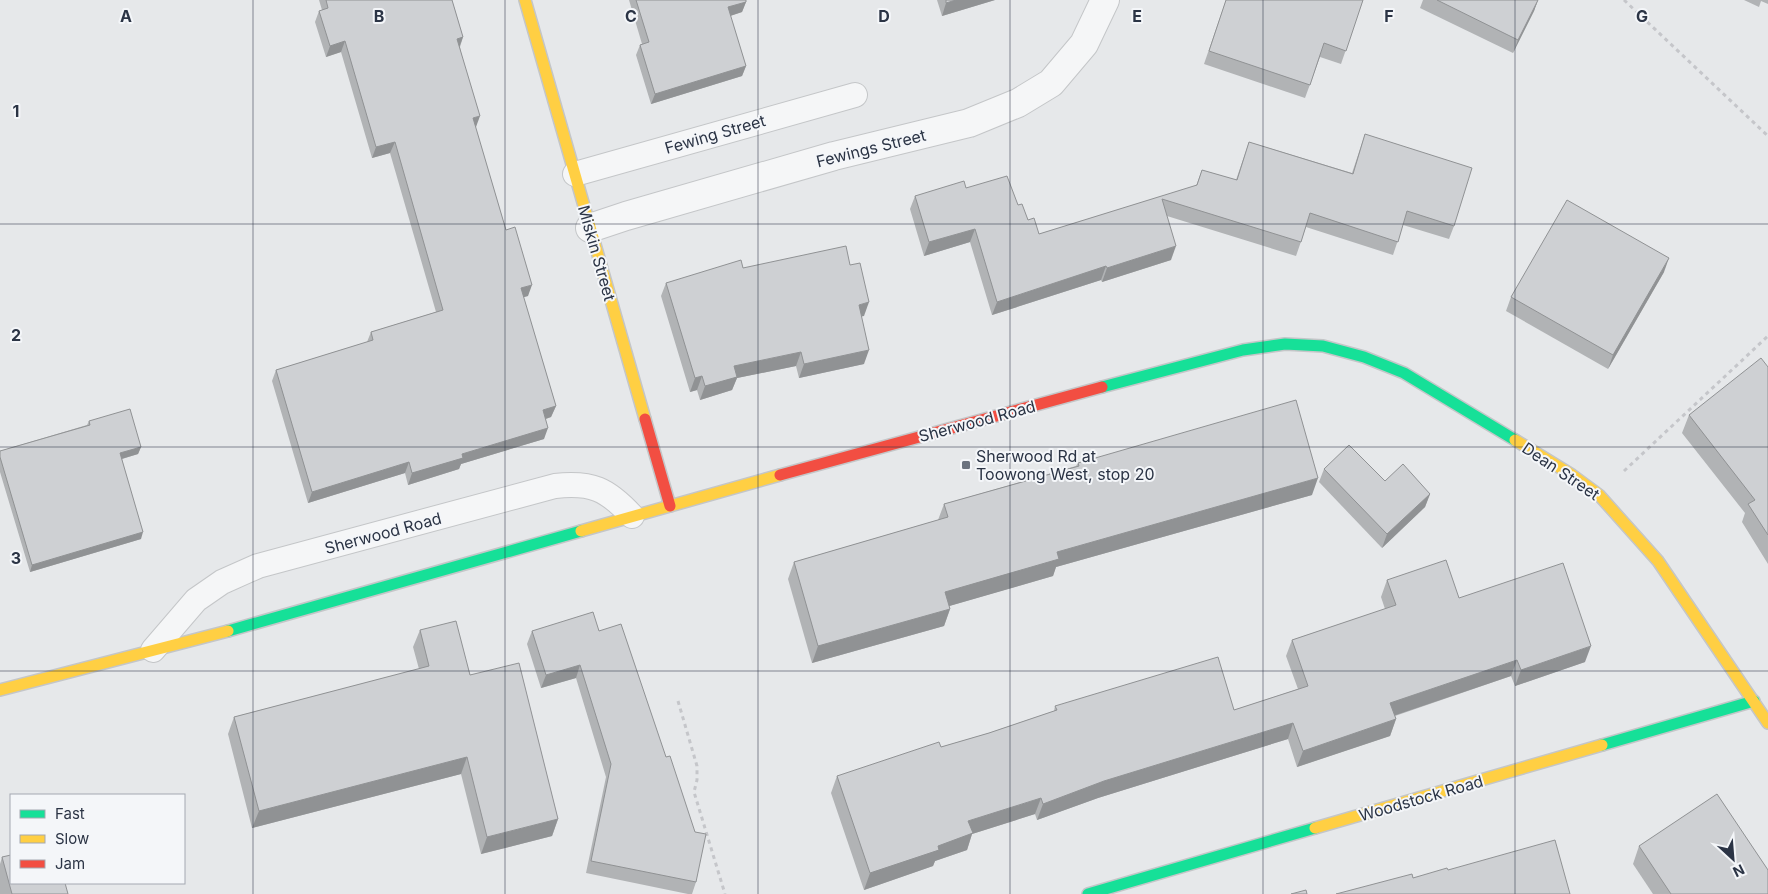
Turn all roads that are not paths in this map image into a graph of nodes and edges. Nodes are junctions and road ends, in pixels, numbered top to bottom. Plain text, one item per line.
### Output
1 (525, 0) edge
2 (1106, 0) edge
3 (855, 95) dead end
4 (575, 174) junction
5 (590, 228) junction
6 (1325, 347) joint
7 (670, 506) junction
8 (632, 516) junction
9 (153, 650) junction
10 (0, 690) edge
11 (1754, 701) junction
12 (1768, 723) edge
13 (1088, 894) edge

1 - 4 street, Miskin Street
2 - 5 street, Fewings Street
3 - 4 lane, Fewing Street
4 - 5 street, Miskin Street
5 - 7 street, Miskin Street
6 - 7 street, Sherwood Road
6 - 11 street, Dean Street
7 - 8 street, Sherwood Road
8 - 9 street, Sherwood Road
8 - 9 lane, Sherwood Road
9 - 10 street, Sherwood Road
11 - 12 street, Dean Street
11 - 13 street, Woodstock Road

